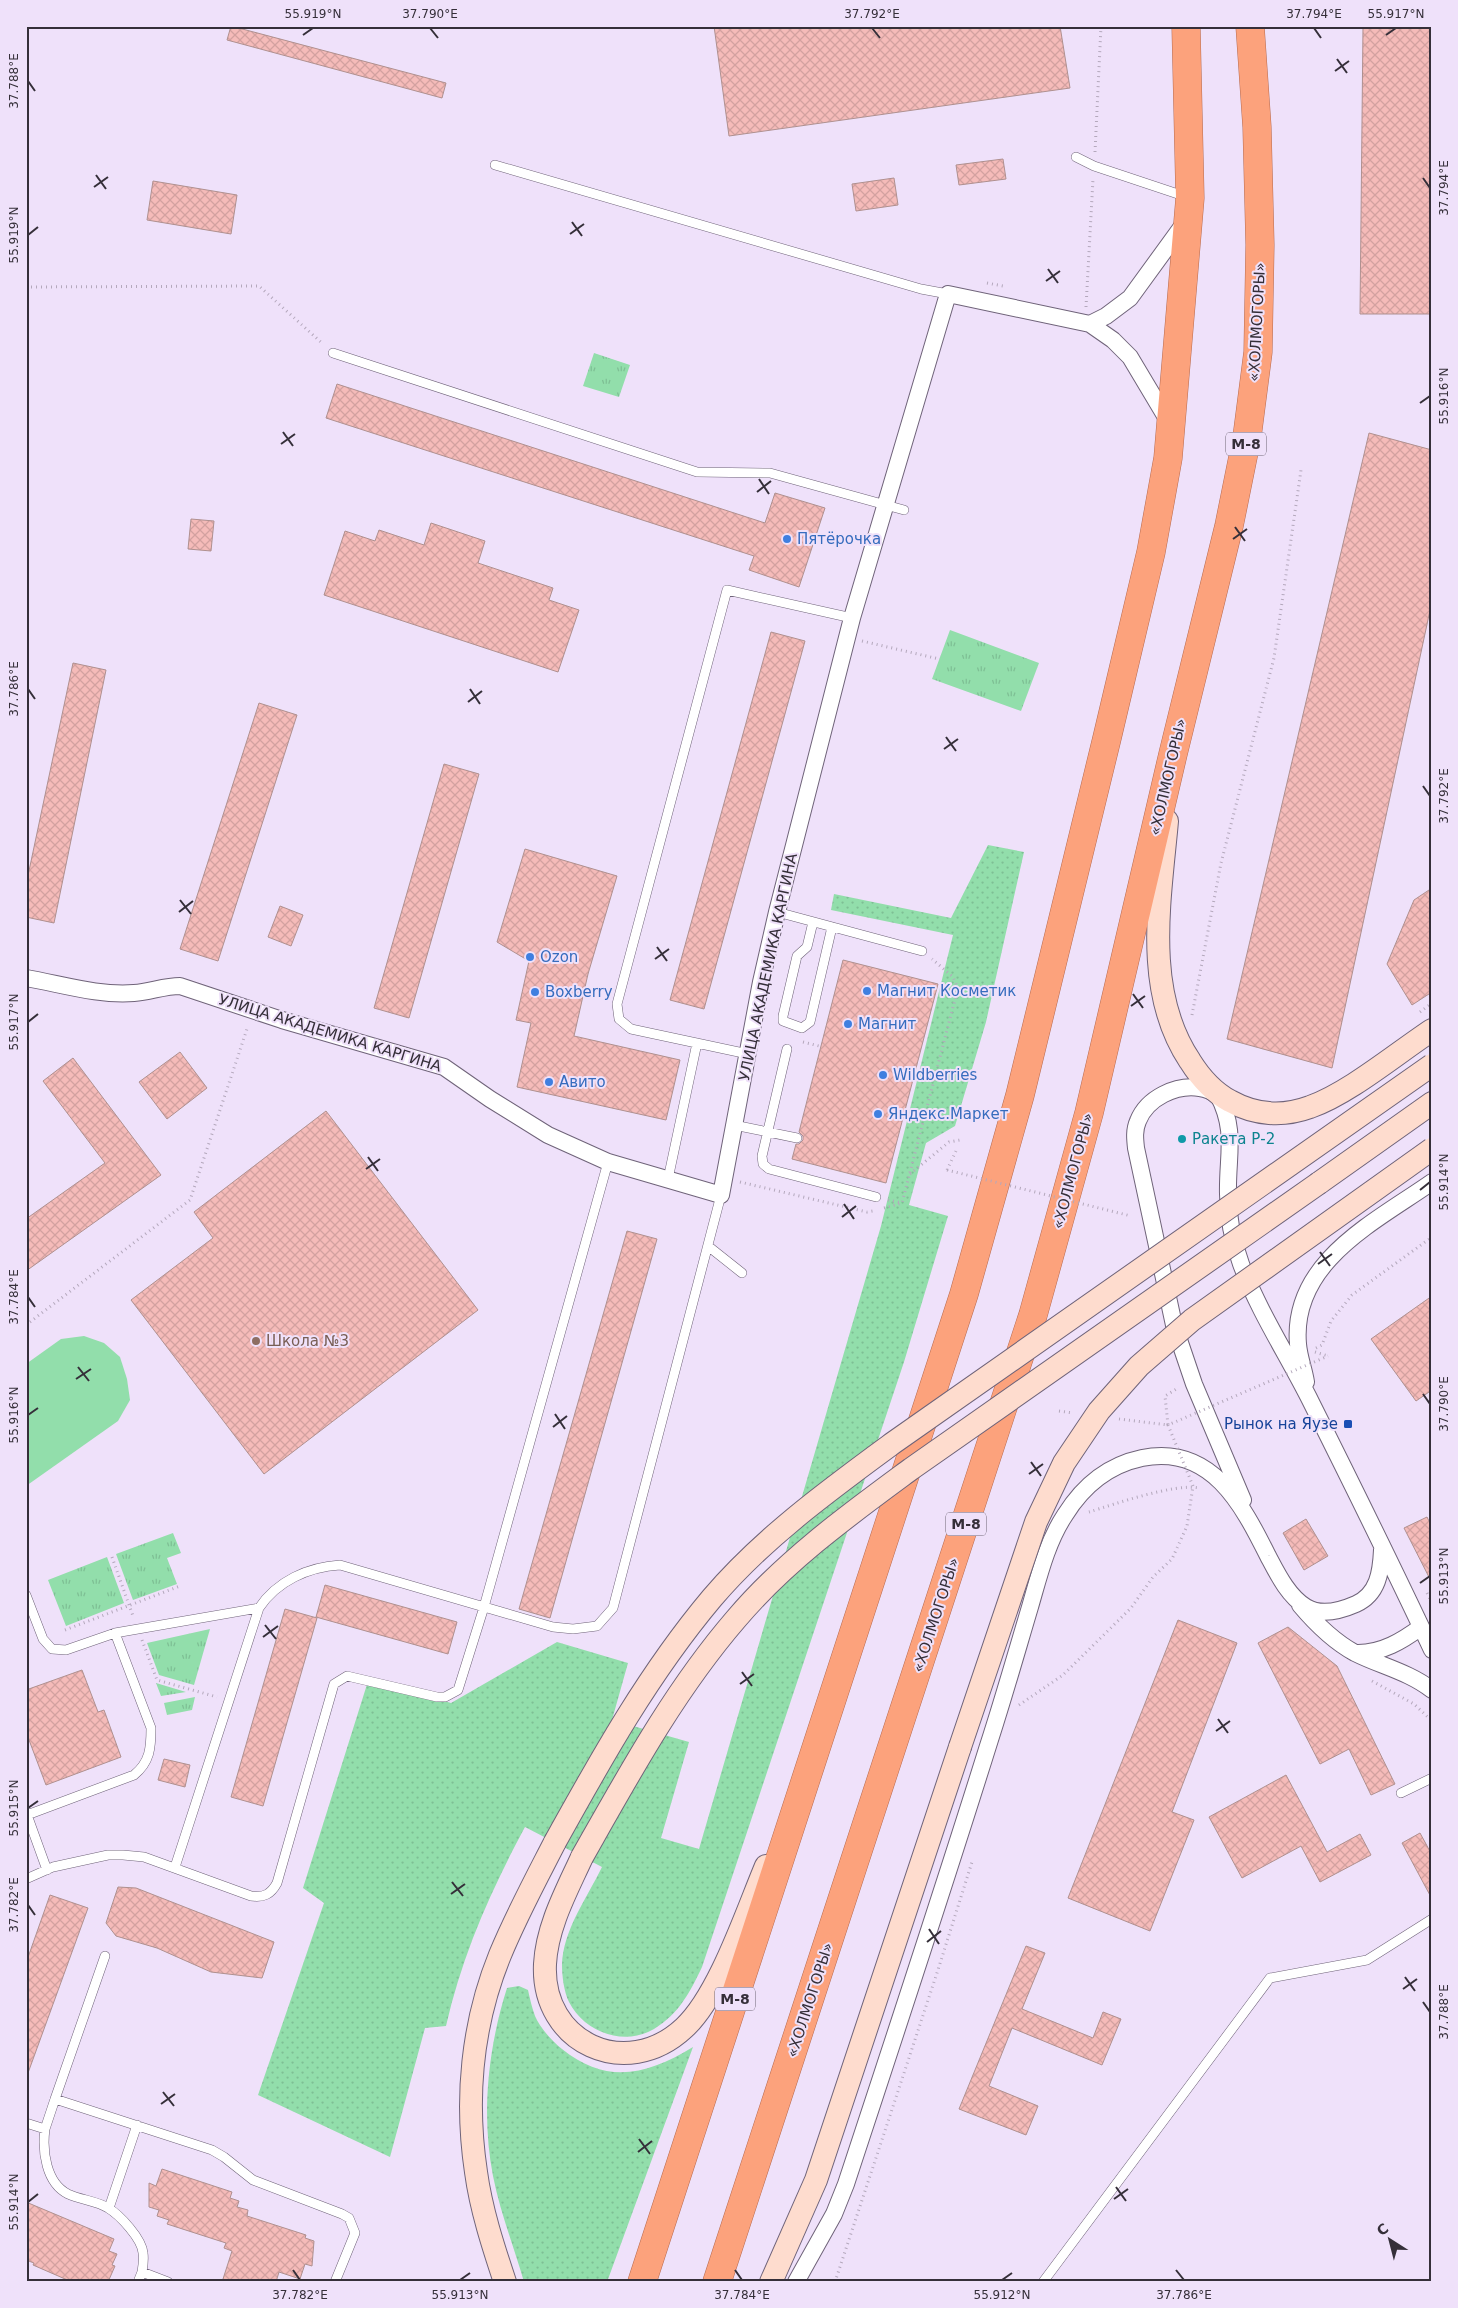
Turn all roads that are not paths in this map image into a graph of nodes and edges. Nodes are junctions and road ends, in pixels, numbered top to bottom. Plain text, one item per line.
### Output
1 (1186, 26) edge
2 (1250, 26) edge
3 (1076, 157) dead end
4 (495, 165) dead end
5 (1189, 208) junction
6 (948, 294) junction
7 (1090, 324) junction
8 (333, 352) road end
9 (1171, 426) junction
10 (885, 506) junction
11 (904, 510) dead end
12 (852, 618) junction
13 (1172, 754) junction
14 (777, 912) junction
15 (813, 922) junction
16 (832, 927) junction
17 (922, 950) road end
18 (26, 978) edge
19 (1432, 1030) edge
20 (697, 1043) junction
21 (787, 1049) dead end
22 (748, 1054) junction
23 (1432, 1065) edge
24 (1218, 1095) junction
25 (1432, 1103) edge
26 (734, 1125) junction
27 (767, 1132) junction
28 (797, 1138) dead end
29 (1432, 1149) edge
30 (608, 1162) junction
31 (668, 1179) junction
32 (1432, 1182) edge
33 (722, 1195) junction
34 (876, 1197) dead end
35 (708, 1246) junction
36 (742, 1273) dead end
37 (1310, 1401) junction
38 (1255, 1530) junction
39 (1382, 1550) junction
40 (26, 1595) edge
41 (1293, 1595) junction
42 (484, 1607) junction
43 (259, 1608) junction
44 (1421, 1628) junction
45 (115, 1633) junction
46 (1432, 1650) edge
47 (1356, 1653) junction
48 (1432, 1690) edge
49 (818, 1743) junction
50 (1432, 1778) edge
51 (1401, 1793) dead end
52 (27, 1814) edge
53 (176, 1868) junction
54 (47, 1870) junction
55 (26, 1879) edge
56 (1432, 1919) edge
57 (105, 1956) dead end
58 (55, 2099) junction
59 (26, 2123) edge
60 (136, 2126) junction
61 (44, 2129) junction
62 (109, 2208) junction
63 (142, 2272) junction
64 (138, 2282) edge
65 (168, 2282) edge
66 (335, 2282) edge
67 (504, 2282) edge
68 (642, 2282) edge
69 (717, 2282) edge
70 (771, 2282) edge
71 (796, 2282) edge
72 (1043, 2282) edge

1 - 5 highway, М-8
2 - 13 highway, «ХОЛМОГОРЫ» / М-8
3 - 5 lane
4 - 6 lane
5 - 7 street
5 - 9 highway, М-8
6 - 7 street
6 - 10 street, УЛИЦА АКАДЕМИКА КАРГИНА
7 - 9 street
8 - 10 lane
9 - 49 highway, М-8
10 - 11 lane
10 - 12 street, УЛИЦА АКАДЕМИКА КАРГИНА
12 - 14 street, УЛИЦА АКАДЕМИКА КАРГИНА
12 - 20 lane
13 - 24 main road
13 - 69 highway, «ХОЛМОГОРЫ» / М-8
14 - 15 lane
14 - 22 street, УЛИЦА АКАДЕМИКА КАРГИНА
15 - 16 lane
15 - 16 lane
16 - 17 lane
18 - 30 street, УЛИЦА АКАДЕМИКА КАРГИНА
19 - 24 main road
20 - 22 lane
20 - 31 lane
21 - 27 lane
22 - 26 street, УЛИЦА АКАДЕМИКА КАРГИНА
23 - 67 main road, bridge
24 - 37 street
24 - 38 street
25 - 49 main road, bridge
26 - 27 lane
26 - 33 street, УЛИЦА АКАДЕМИКА КАРГИНА
27 - 28 lane
27 - 34 lane
29 - 70 main road, bridge
30 - 31 street, УЛИЦА АКАДЕМИКА КАРГИНА
30 - 42 lane
31 - 33 street, УЛИЦА АКАДЕМИКА КАРГИНА
32 - 37 street
33 - 35 lane
35 - 36 lane
35 - 42 lane
37 - 39 street
38 - 41 street
38 - 71 street
39 - 41 street
39 - 44 street
40 - 45 lane
41 - 47 street
42 - 43 lane
42 - 53 lane
43 - 45 lane
43 - 53 lane
44 - 46 street
44 - 47 street
45 - 52 lane
47 - 48 street
49 - 68 highway, М-8
50 - 51 lane
52 - 54 lane
53 - 54 lane
54 - 55 lane
56 - 72 lane
57 - 58 lane
58 - 60 lane
58 - 61 lane
59 - 61 lane
60 - 62 lane
60 - 66 lane
61 - 62 lane
62 - 63 lane
63 - 64 lane
63 - 65 lane

